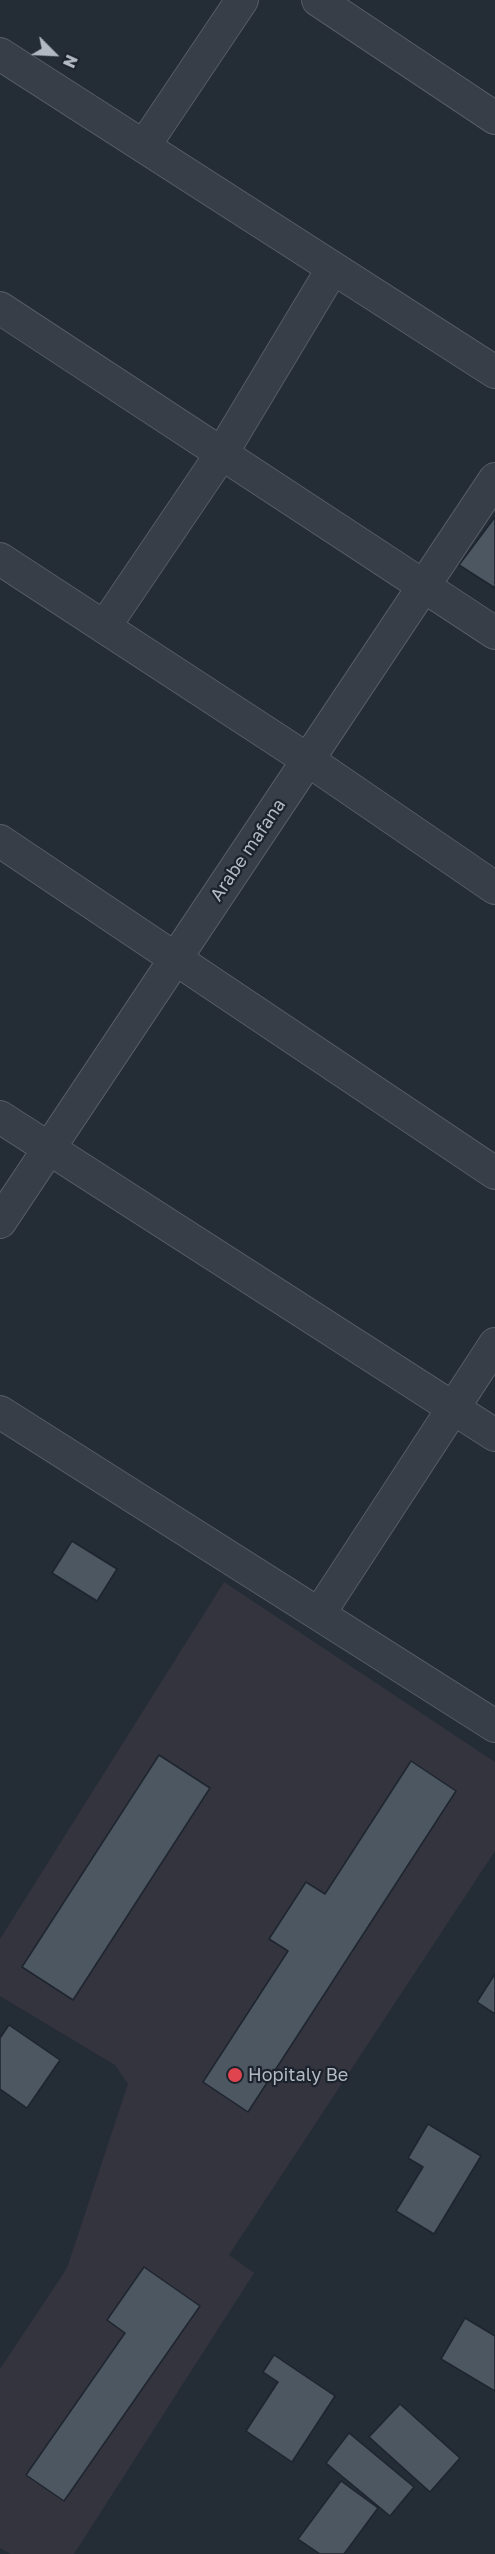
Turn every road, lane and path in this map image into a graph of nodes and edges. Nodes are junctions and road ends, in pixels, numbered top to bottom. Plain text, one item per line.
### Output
1 (242, 0) edge
2 (318, 0) edge
3 (0, 54) edge
4 (495, 118) edge
5 (144, 146) junction
6 (333, 268) junction
7 (0, 308) edge
8 (495, 372) edge
9 (222, 453) junction
10 (495, 479) edge
11 (0, 559) edge
12 (424, 585) junction
13 (105, 626) junction
14 (495, 633) edge
15 (308, 760) junction
16 (0, 841) edge
17 (495, 888) edge
18 (176, 958) junction
19 (0, 1117) edge
20 (48, 1149) junction
21 (495, 1173) edge
22 (0, 1222) edge
23 (495, 1344) edge
24 (453, 1408) junction
25 (0, 1412) edge
26 (495, 1435) edge
27 (319, 1614) junction
28 (495, 1726) edge

1 - 5 street
2 - 4 street
3 - 5 street
5 - 6 street
6 - 8 street
6 - 9 street
7 - 9 street
9 - 12 street
9 - 13 street
10 - 12 street, Arabe mafana
11 - 13 street
12 - 14 street
12 - 15 street, Arabe mafana
13 - 15 street
15 - 17 street
15 - 18 street, Arabe mafana
16 - 18 street
18 - 20 street, Arabe mafana
18 - 21 street
19 - 20 street
20 - 22 street, Arabe mafana
20 - 24 street
23 - 24 street
24 - 26 street
24 - 27 street
25 - 27 street
27 - 28 street

